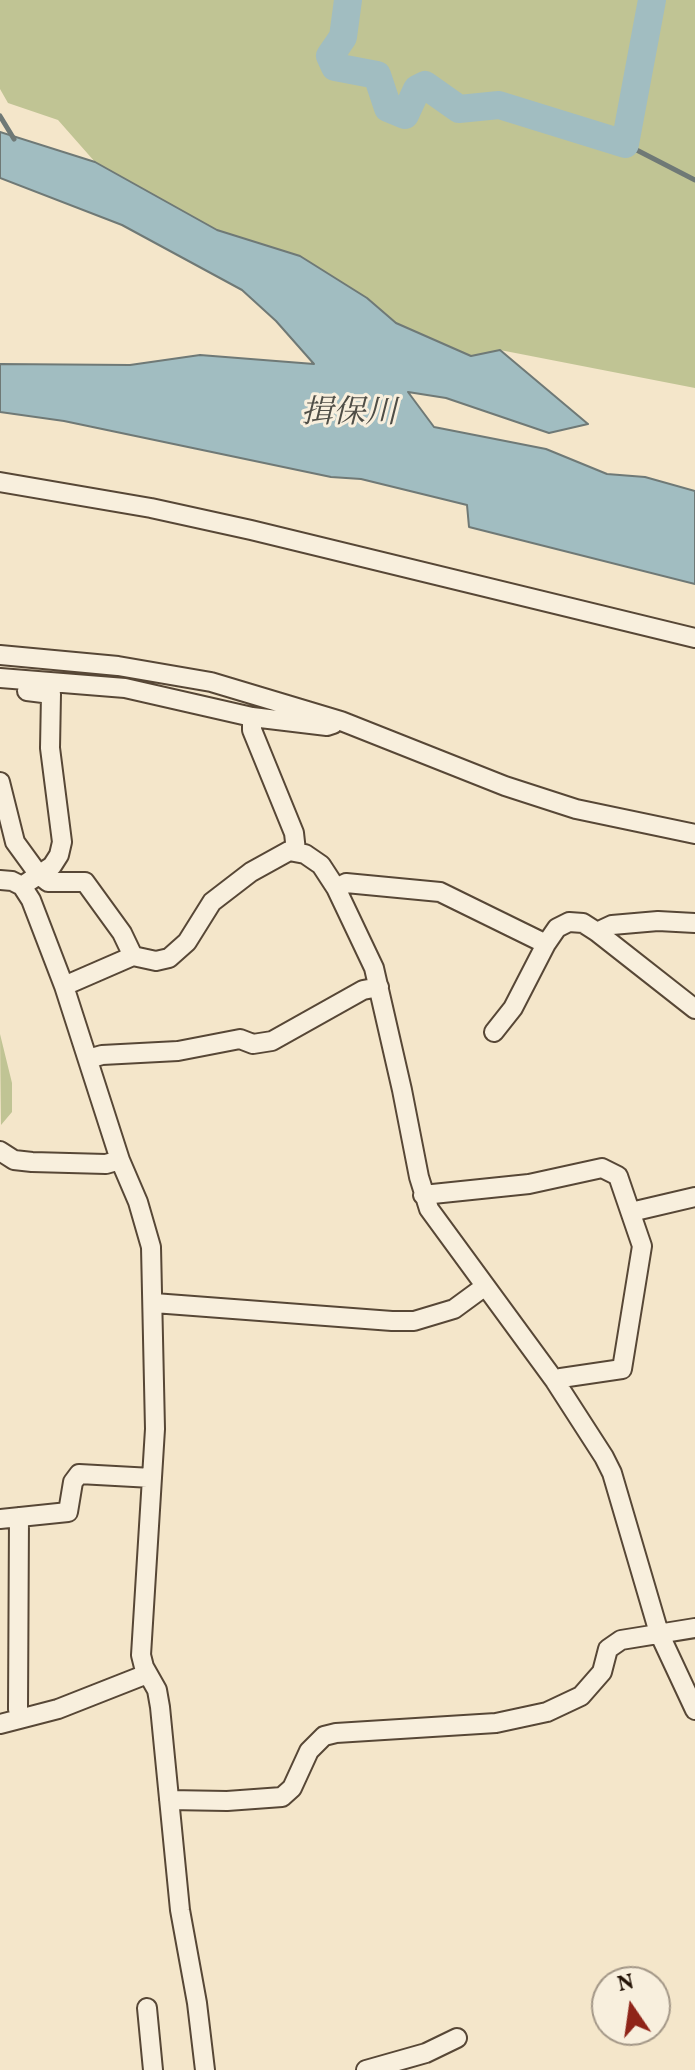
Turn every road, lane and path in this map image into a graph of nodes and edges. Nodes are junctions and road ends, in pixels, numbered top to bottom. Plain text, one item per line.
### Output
1 (0, 482) edge
2 (695, 638) edge
3 (0, 655) edge
4 (0, 678) edge
5 (0, 689) edge
6 (252, 717) junction
7 (341, 721) junction
8 (0, 782) edge
9 (695, 834) edge
10 (296, 851) junction
11 (39, 875) junction
12 (0, 880) edge
13 (22, 886) junction
14 (336, 888) junction
15 (695, 923) edge
16 (597, 932) junction
17 (546, 944) junction
18 (133, 956) junction
19 (64, 986) junction
20 (379, 987) junction
21 (695, 1009) edge
22 (494, 1032) dead end
23 (88, 1059) junction
24 (0, 1151) edge
25 (120, 1160) junction
26 (423, 1195) junction
27 (695, 1197) edge
28 (631, 1212) junction
29 (484, 1287) junction
30 (154, 1303) junction
31 (555, 1381) junction
32 (152, 1478) junction
33 (19, 1517) junction
34 (0, 1519) edge
35 (695, 1628) edge
36 (659, 1633) junction
37 (147, 1674) junction
38 (695, 1710) edge
39 (20, 1718) junction
40 (0, 1724) edge
41 (169, 1800) junction
42 (147, 2008) dead end
43 (457, 2038) dead end
44 (153, 2070) edge
45 (205, 2070) edge
46 (366, 2070) edge

1 - 2 street
3 - 7 street
4 - 6 street
5 - 11 street
6 - 7 street
6 - 10 street
7 - 9 street
8 - 11 street
10 - 14 street
10 - 18 street
11 - 13 street
11 - 18 street
12 - 13 street
13 - 19 street
14 - 17 street
14 - 20 street
15 - 16 street
16 - 17 street
16 - 21 street
17 - 22 street
18 - 19 street
19 - 23 street
20 - 23 street
20 - 26 street
23 - 25 street
24 - 25 street
25 - 30 street
26 - 28 street
26 - 29 street
27 - 28 street
28 - 31 street
29 - 30 street
29 - 31 street
30 - 32 street
31 - 36 street
32 - 33 street
32 - 37 street
33 - 34 street
33 - 39 street
35 - 36 street
36 - 38 street
36 - 41 street
37 - 39 street
37 - 41 street
39 - 40 street
41 - 45 street
42 - 44 street
43 - 46 street

